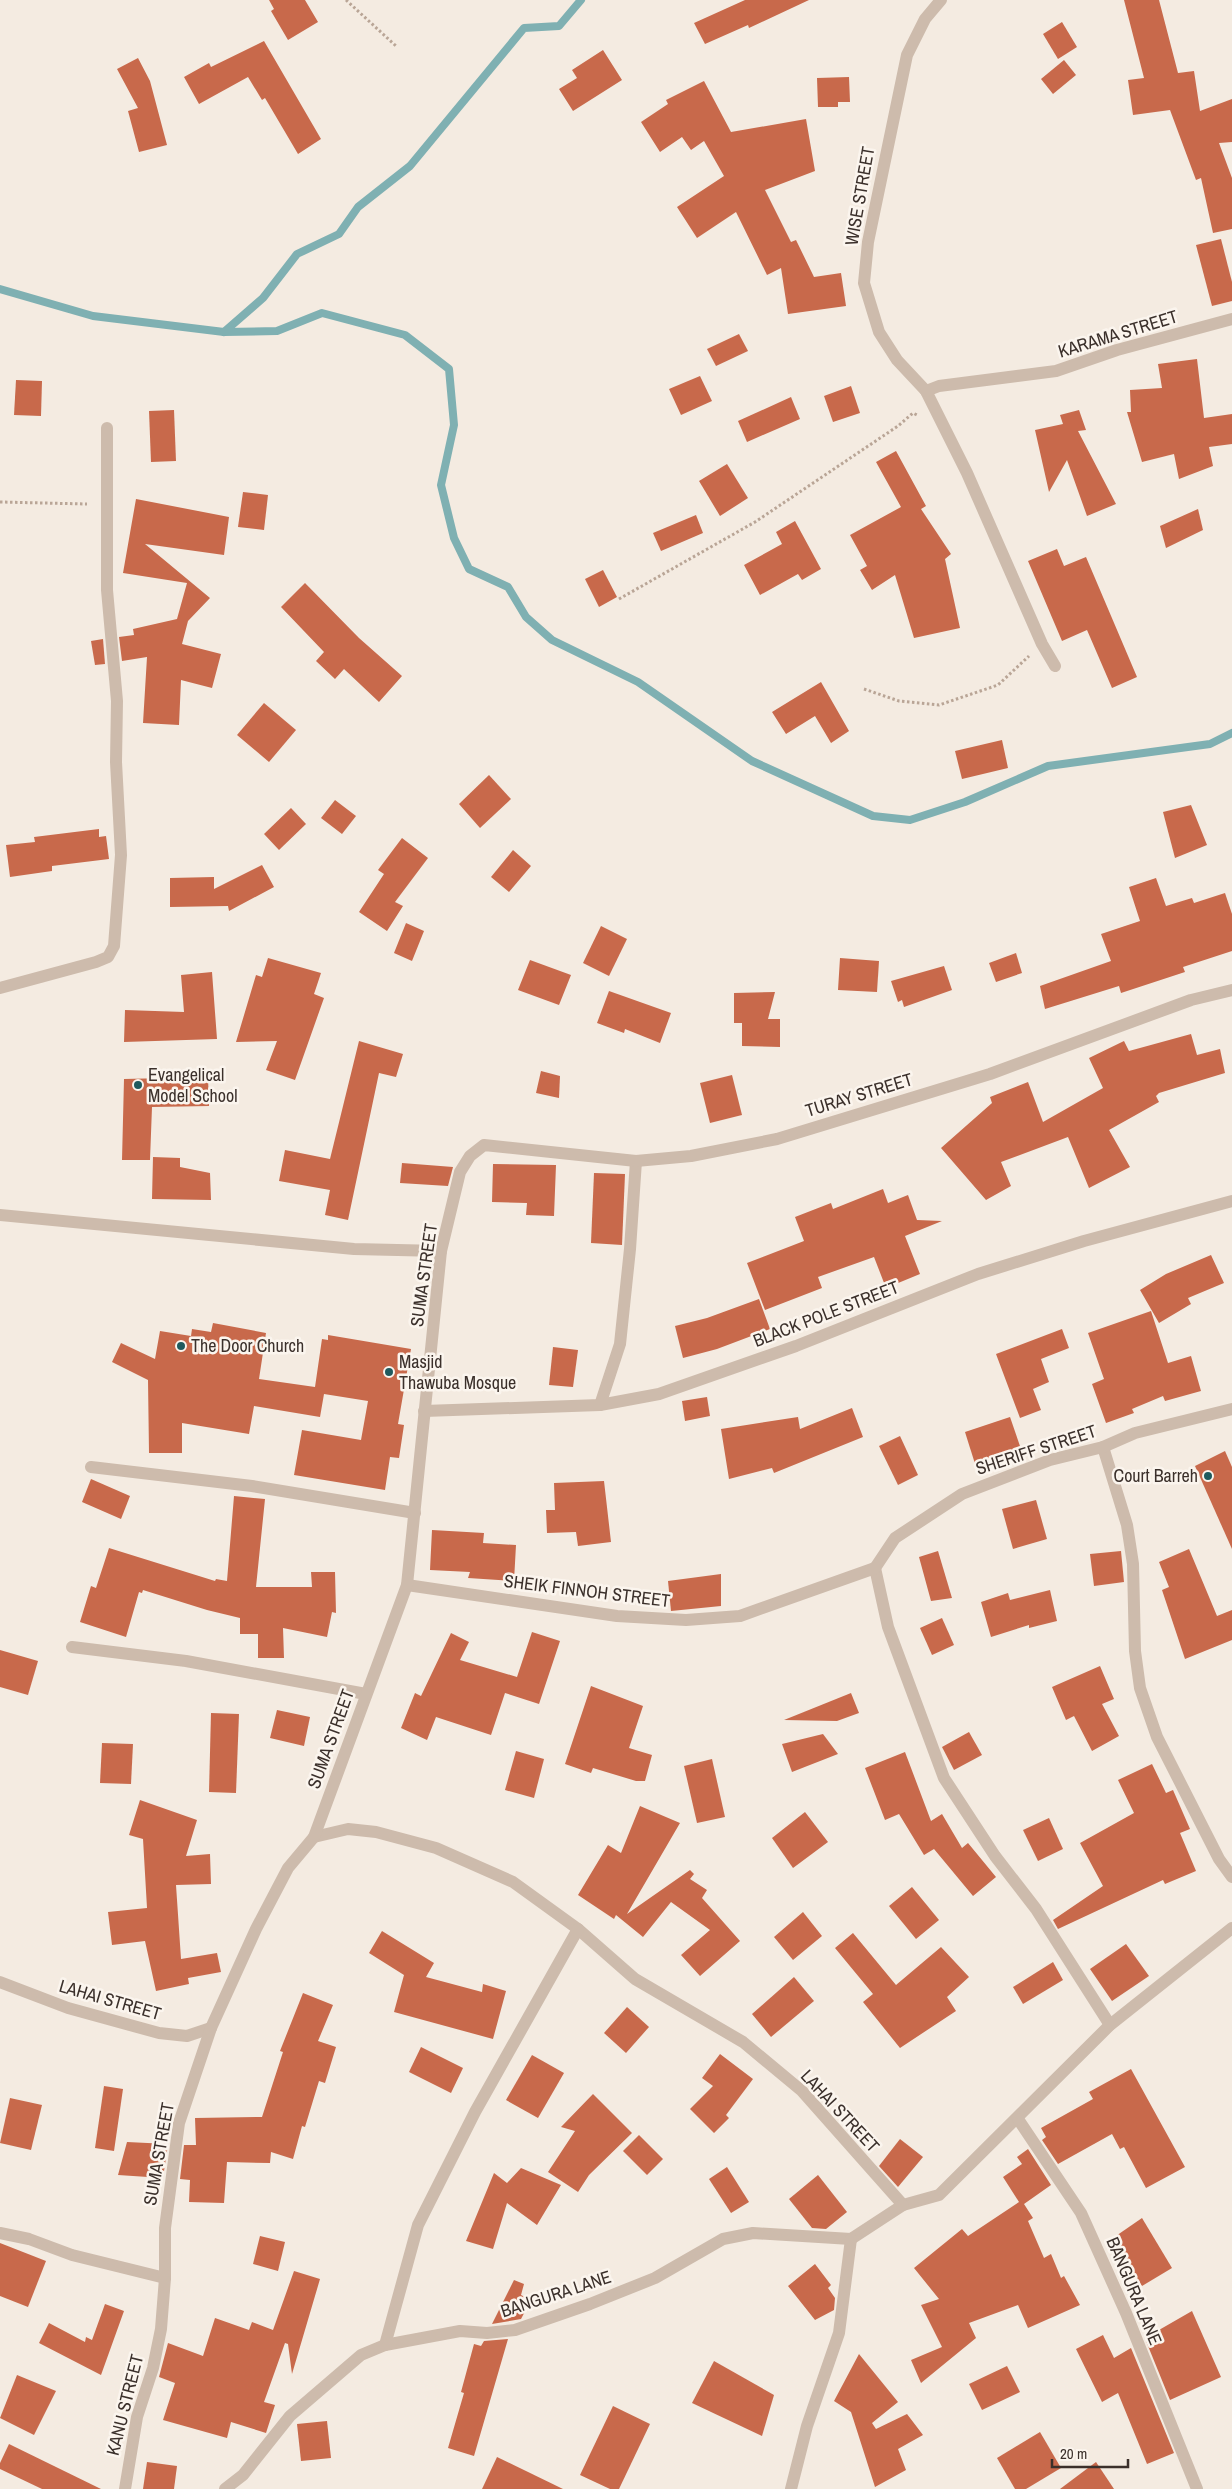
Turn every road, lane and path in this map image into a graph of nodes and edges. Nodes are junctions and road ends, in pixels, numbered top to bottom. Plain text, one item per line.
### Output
1 (346, 0) edge
2 (941, 0) edge
3 (396, 46) dead end
4 (1232, 319) edge
5 (926, 391) junction
6 (941, 424) junction
7 (107, 428) dead end
8 (0, 502) edge
9 (105, 506) junction
10 (619, 600) dead end
11 (1042, 644) junction
12 (1055, 666) dead end
13 (864, 689) dead end
14 (0, 988) edge
15 (1232, 990) edge
16 (484, 1145) joint
17 (636, 1161) junction
18 (1232, 1201) edge
19 (0, 1215) edge
20 (442, 1251) junction
21 (600, 1405) junction
22 (1232, 1409) edge
23 (424, 1411) junction
24 (1104, 1447) junction
25 (91, 1467) dead end
26 (414, 1513) junction
27 (875, 1568) junction
28 (407, 1584) junction
29 (72, 1647) dead end
30 (366, 1694) junction
31 (314, 1837) junction
32 (1232, 1877) edge
33 (1232, 1928) edge
34 (578, 1929) junction
35 (0, 1982) edge
36 (1110, 2025) junction
37 (211, 2028) junction
38 (1018, 2118) junction
39 (903, 2205) junction
40 (0, 2234) edge
41 (851, 2239) junction
42 (165, 2278) junction
43 (161, 2329) joint
44 (385, 2345) junction
45 (126, 2489) edge
46 (225, 2489) edge
47 (791, 2489) edge
48 (1197, 2489) edge

1 - 3 path
2 - 5 street, WISE STREET
4 - 5 street, KARAMA STREET
5 - 6 street, WISE STREET
6 - 10 path
6 - 11 street, WISE STREET
7 - 9 street
8 - 9 path
9 - 14 street
11 - 12 street, WISE STREET
11 - 13 path
15 - 17 street, TURAY STREET
16 - 17 street, TURAY STREET
16 - 20 street, SUMA STREET
17 - 21 street
18 - 21 street, BLACK POLE STREET
19 - 20 street
20 - 23 street, SUMA STREET
21 - 23 street, BLACK POLE STREET
22 - 24 street, SHERIFF STREET
23 - 26 street, SUMA STREET
24 - 27 street, SHERIFF STREET
24 - 32 street
25 - 26 street
26 - 28 street, SUMA STREET
27 - 28 street, SHEIK FINNOH STREET
27 - 36 street
28 - 30 street, SUMA STREET
29 - 30 street
30 - 31 street, SUMA STREET
31 - 34 street, LAHAI STREET
31 - 37 street, SUMA STREET
33 - 36 street
34 - 39 street, LAHAI STREET
34 - 44 street
35 - 37 street, LAHAI STREET
36 - 38 street
37 - 42 street, SUMA STREET
38 - 39 street
38 - 48 street, BANGURA LANE
39 - 41 street
40 - 42 street
41 - 44 street, BANGURA LANE
41 - 47 street
42 - 43 street, SUMA STREET
43 - 45 street, KANU STREET
44 - 46 street, BANGURA LANE

